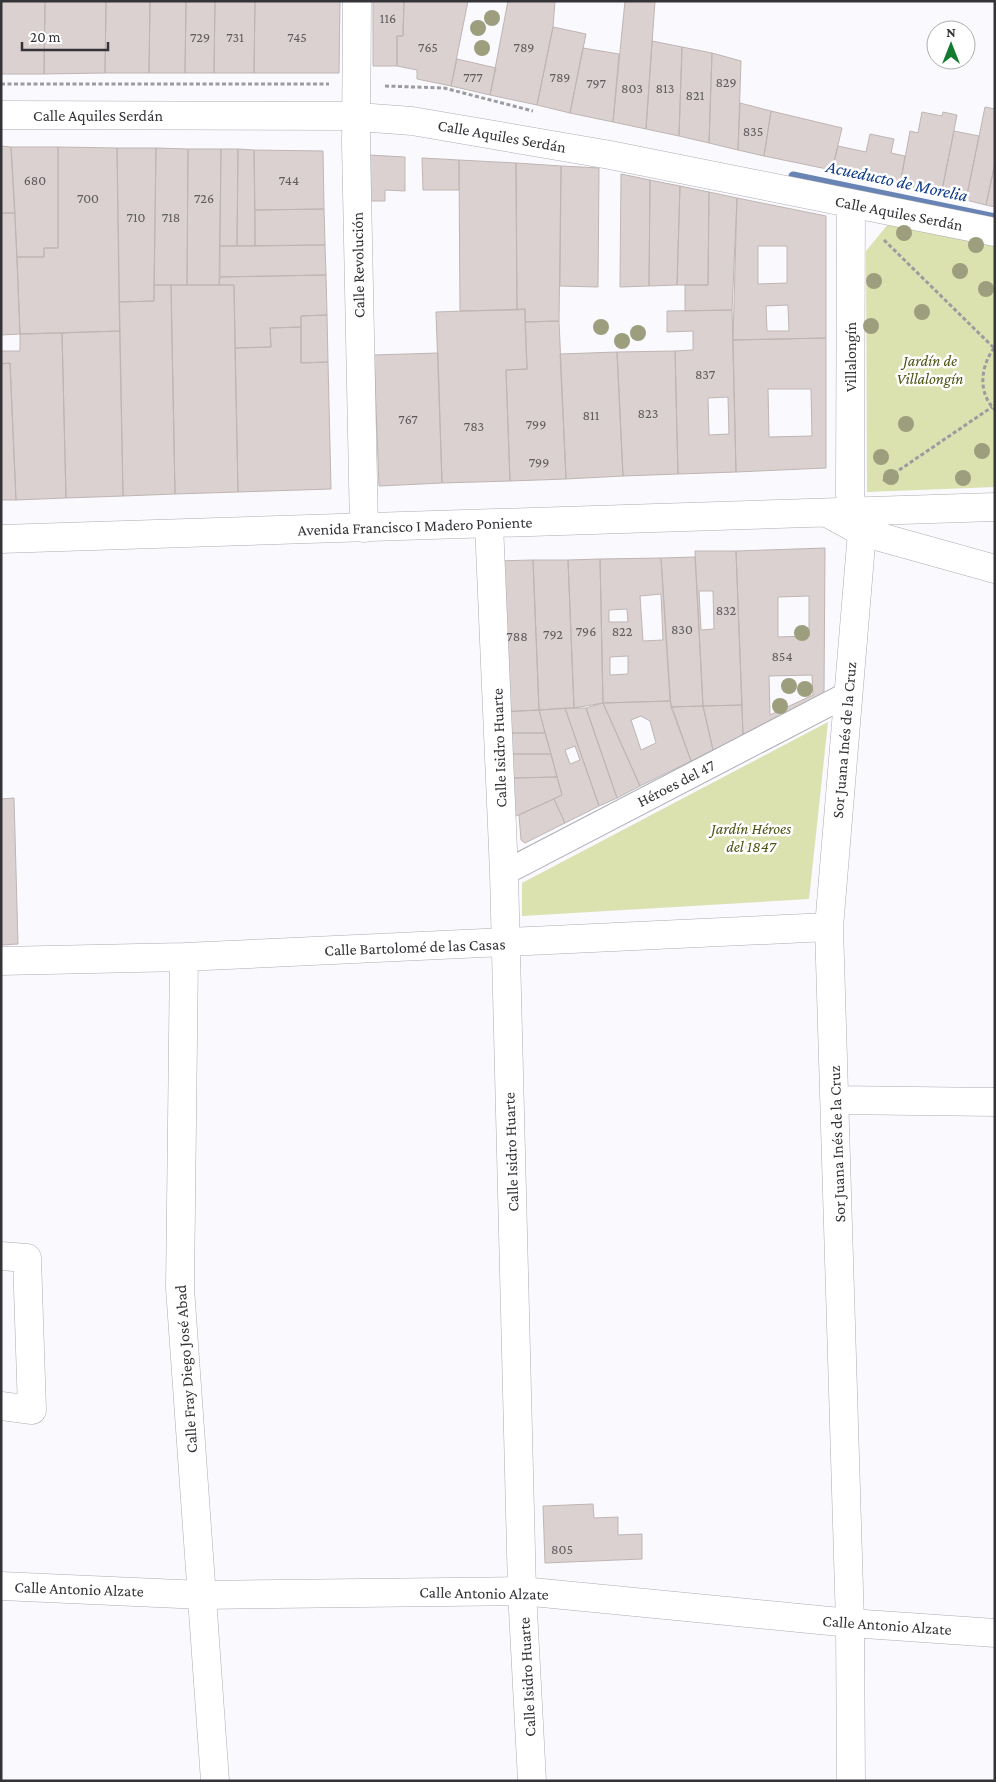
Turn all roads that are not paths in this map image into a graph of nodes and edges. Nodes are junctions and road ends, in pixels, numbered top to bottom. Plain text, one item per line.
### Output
1 (357, 1) edge
2 (1, 115) edge
3 (356, 116) junction
4 (851, 204) junction
5 (995, 232) edge
6 (995, 507) edge
7 (847, 519) junction
8 (488, 524) junction
9 (364, 528) junction
10 (1, 539) edge
11 (995, 569) edge
12 (848, 694) junction
13 (504, 874) junction
14 (829, 928) junction
15 (505, 943) junction
16 (184, 957) junction
17 (1, 961) edge
18 (836, 1100) junction
19 (995, 1102) edge
20 (1, 1256) edge
21 (1, 1406) edge
22 (1, 1586) edge
23 (522, 1591) junction
24 (202, 1595) junction
25 (850, 1623) junction
26 (995, 1633) edge
27 (215, 1781) edge
28 (532, 1781) edge
29 (851, 1781) edge

1 - 3 street, Calle Revolución
2 - 3 street, Calle Aquiles Serdán
3 - 4 street, Calle Aquiles Serdán
3 - 9 street, Calle Revolución
4 - 5 street, Calle Aquiles Serdán
4 - 7 street, Villalongín
6 - 7 street, Avenida Francisco I Madero Poniente
7 - 8 street, Avenida Francisco I Madero Poniente
7 - 11 street
7 - 12 street, Sor Juana Inés de la Cruz
8 - 9 street, Avenida Francisco I Madero Poniente
8 - 13 street, Calle Isidro Huarte
9 - 10 street, Avenida Francisco I Madero Poniente
12 - 13 street, Héroes del 47
12 - 14 street, Sor Juana Inés de la Cruz
13 - 15 street, Calle Isidro Huarte
14 - 15 street, Calle Bartolomé de las Casas
14 - 18 street, Sor Juana Inés de la Cruz
15 - 16 street, Calle Bartolomé de las Casas
15 - 23 street, Calle Isidro Huarte
16 - 17 street, Calle Bartolomé de las Casas
16 - 24 street, Calle Fray Diego José Abad
18 - 19 street
18 - 25 street, Sor Juana Inés de la Cruz
20 - 21 street
22 - 24 street, Calle Antonio Alzate
23 - 24 street, Calle Antonio Alzate
23 - 25 street, Calle Antonio Alzate
23 - 28 street, Calle Isidro Huarte
24 - 27 street, Calle Fray Diego José Abad
25 - 26 street, Calle Antonio Alzate
25 - 29 street, Sor Juana Inés de la Cruz

